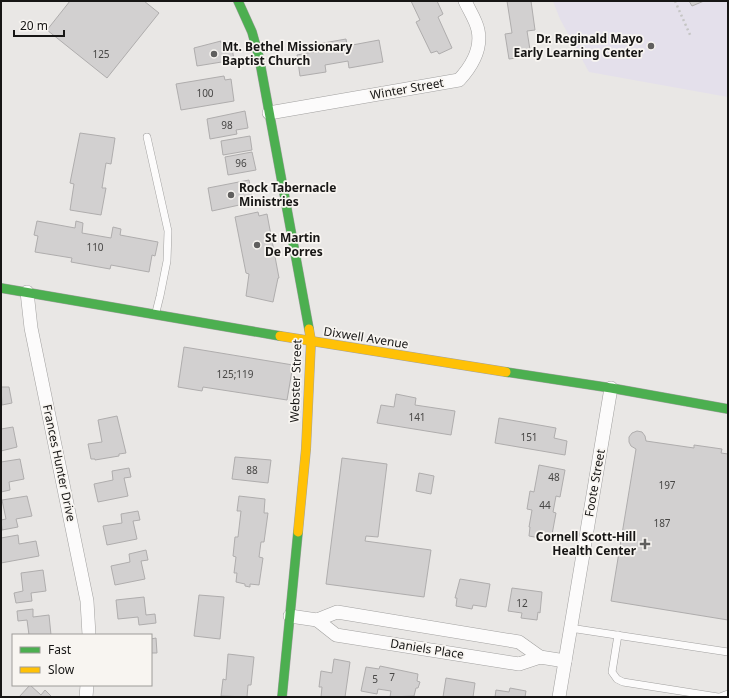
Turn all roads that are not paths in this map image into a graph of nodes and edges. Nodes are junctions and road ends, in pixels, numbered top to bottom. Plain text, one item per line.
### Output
1 (238, 1) edge
2 (466, 1) edge
3 (269, 113) junction
4 (147, 137) dead end
5 (1, 288) edge
6 (27, 292) junction
7 (155, 314) junction
8 (311, 341) junction
9 (611, 388) junction
10 (728, 409) edge
11 (290, 616) junction
12 (317, 620) junction
13 (570, 628) junction
14 (89, 634) edge
15 (618, 635) junction
16 (728, 652) edge
17 (540, 657) junction
18 (565, 661) junction
19 (87, 686) edge
20 (728, 694) edge
21 (86, 697) edge
22 (282, 697) edge
23 (560, 697) edge
24 (719, 697) edge

1 - 3 main road, Webster Street
2 - 3 street, Winter Street
3 - 8 main road, Webster Street
4 - 7 lane
5 - 6 main road, Dixwell Avenue
6 - 7 main road, Dixwell Avenue
6 - 14 street, Frances Hunter Drive
7 - 8 main road, Dixwell Avenue
8 - 9 main road, Dixwell Avenue
8 - 11 main road, Webster Street
9 - 10 main road, Dixwell Avenue
9 - 13 street, Foote Street
11 - 12 street, Daniels Place
11 - 22 main road, Webster Street
12 - 17 street, Daniels Place
12 - 17 street, Daniels Place
13 - 15 lane
13 - 18 street, Foote Street
15 - 16 lane
15 - 24 lane
17 - 18 street, Daniels Place
18 - 23 street, Foote Street
19 - 21 street
20 - 24 lane

